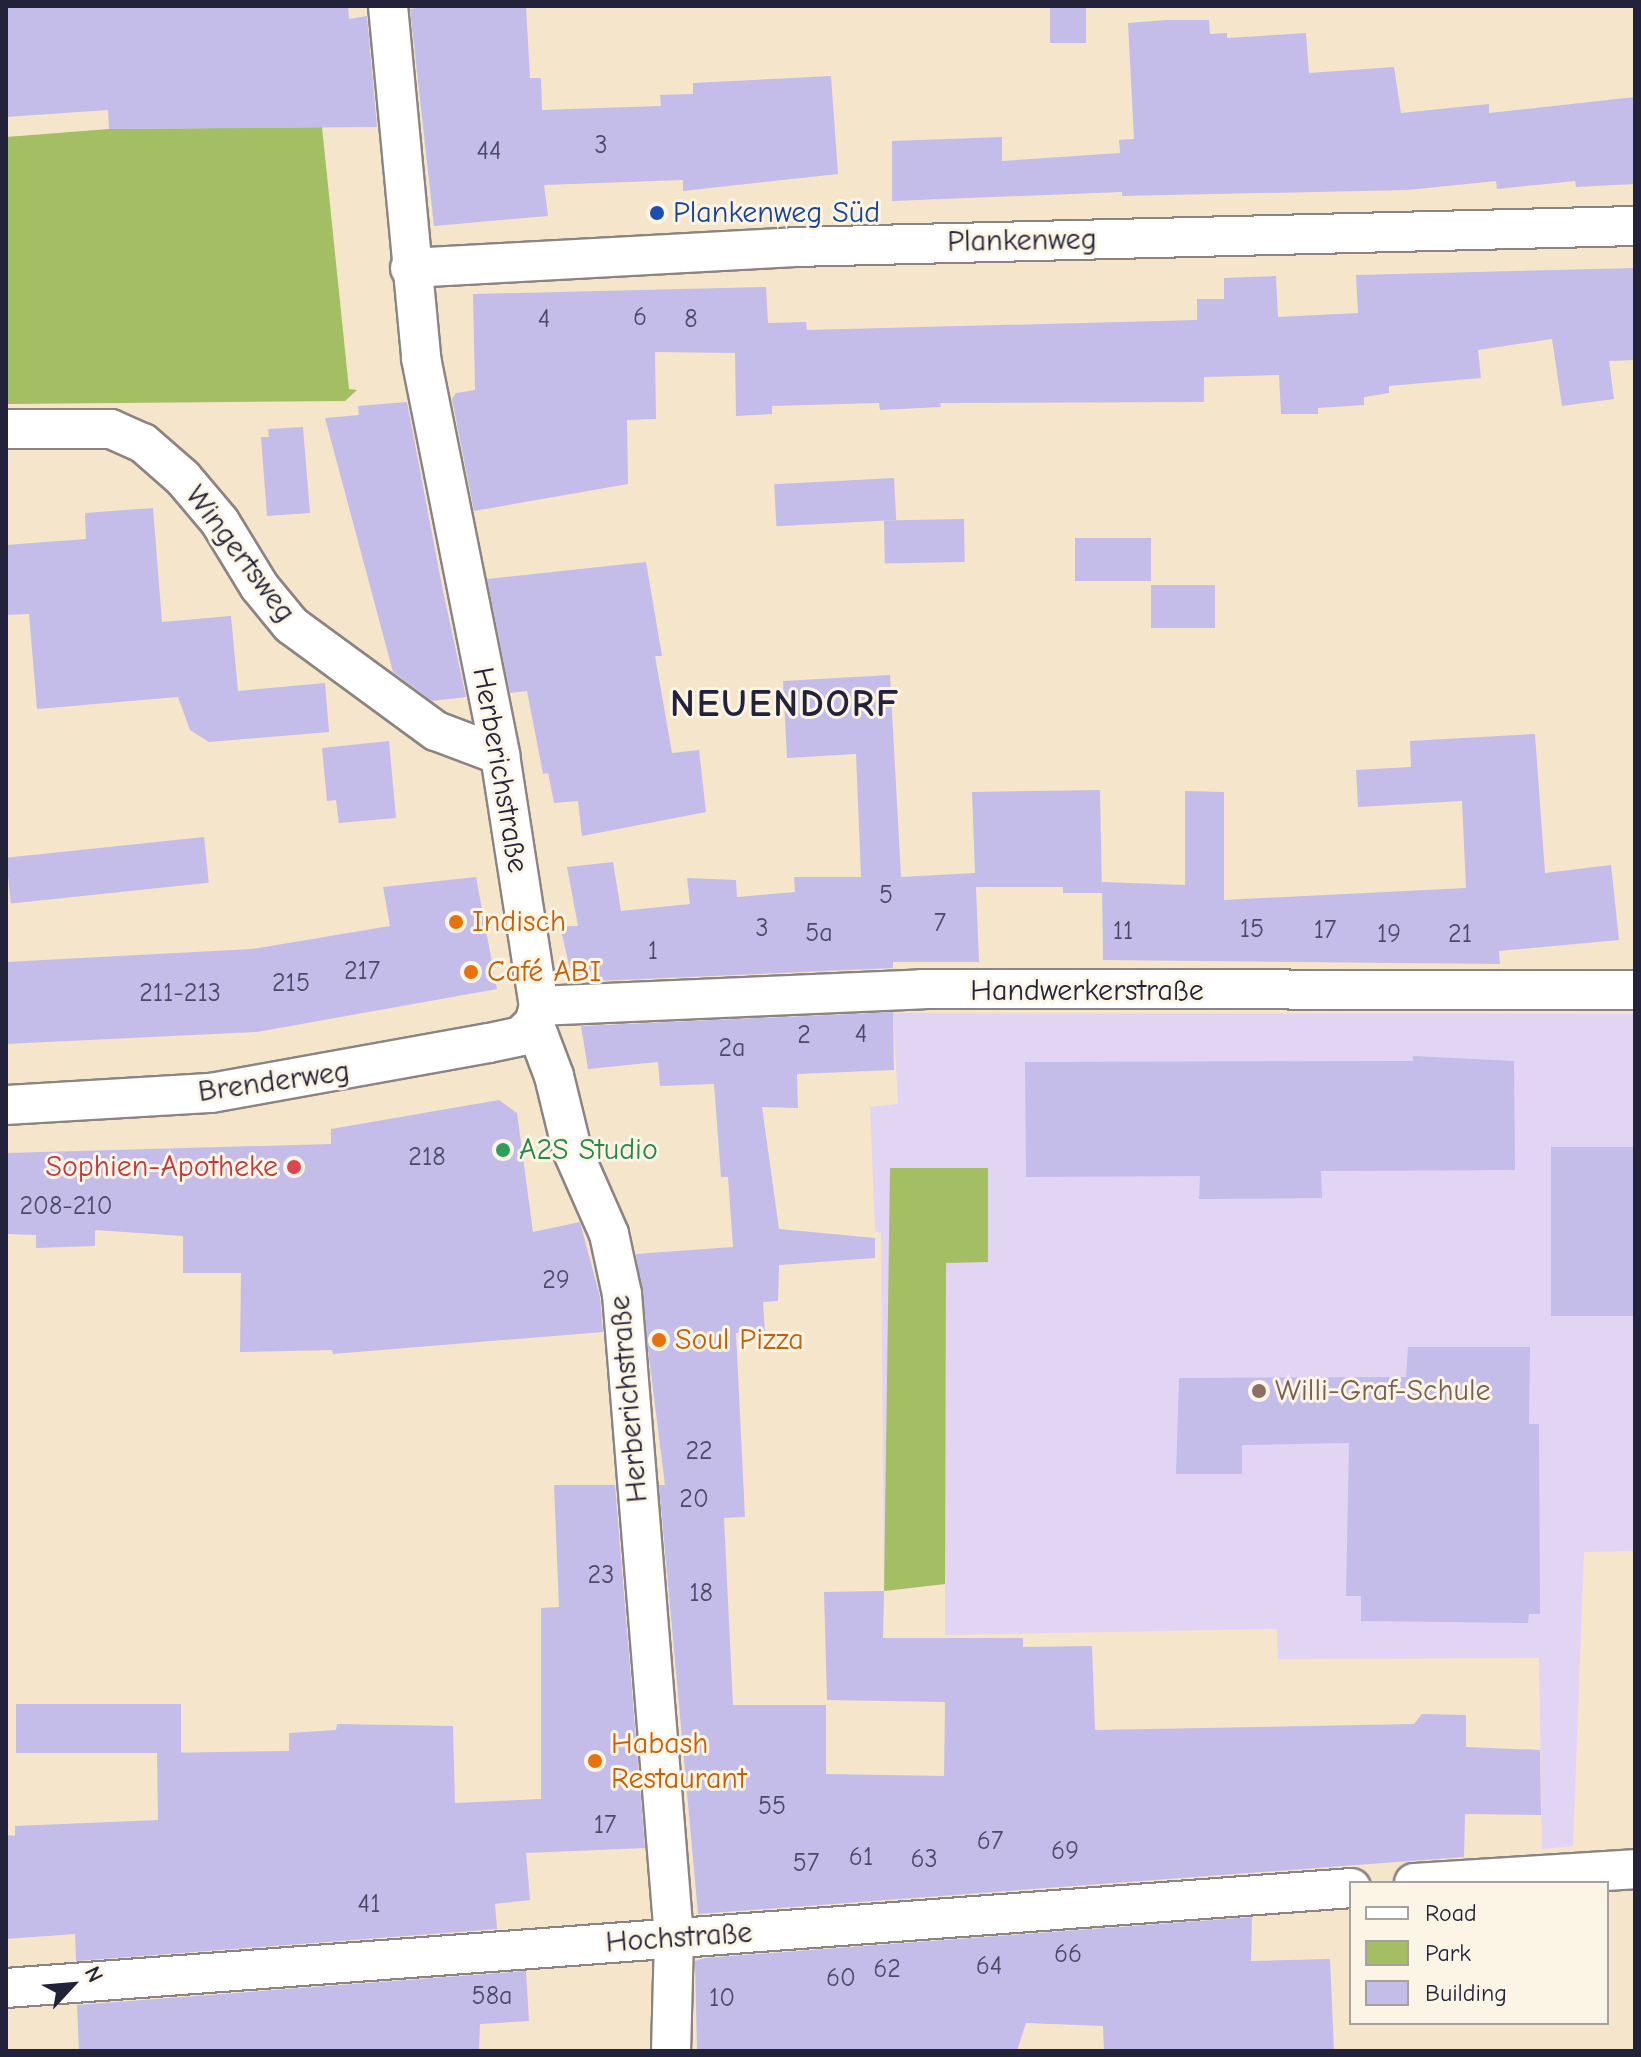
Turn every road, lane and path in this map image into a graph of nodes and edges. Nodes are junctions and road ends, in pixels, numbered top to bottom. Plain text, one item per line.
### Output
1 (388, 6) edge
2 (1635, 226) edge
3 (410, 268) junction
4 (6, 429) edge
5 (500, 755) junction
6 (1635, 990) edge
7 (537, 1014) junction
8 (6, 1105) edge
9 (1635, 1869) edge
10 (1446, 1881) edge
11 (1349, 1888) edge
12 (674, 1938) junction
13 (6, 1988) edge
14 (671, 2051) edge

1 - 3 street, Herberichstraße
2 - 3 street, Plankenweg
3 - 5 street, Herberichstraße
4 - 5 street, Wingertsweg
5 - 7 street, Herberichstraße
6 - 7 street, Handwerkerstraße
7 - 8 street, Brenderweg
7 - 12 street, Herberichstraße
9 - 10 street
11 - 12 street, Hochstraße
12 - 13 street, Hochstraße
12 - 14 street, Herberichstraße

